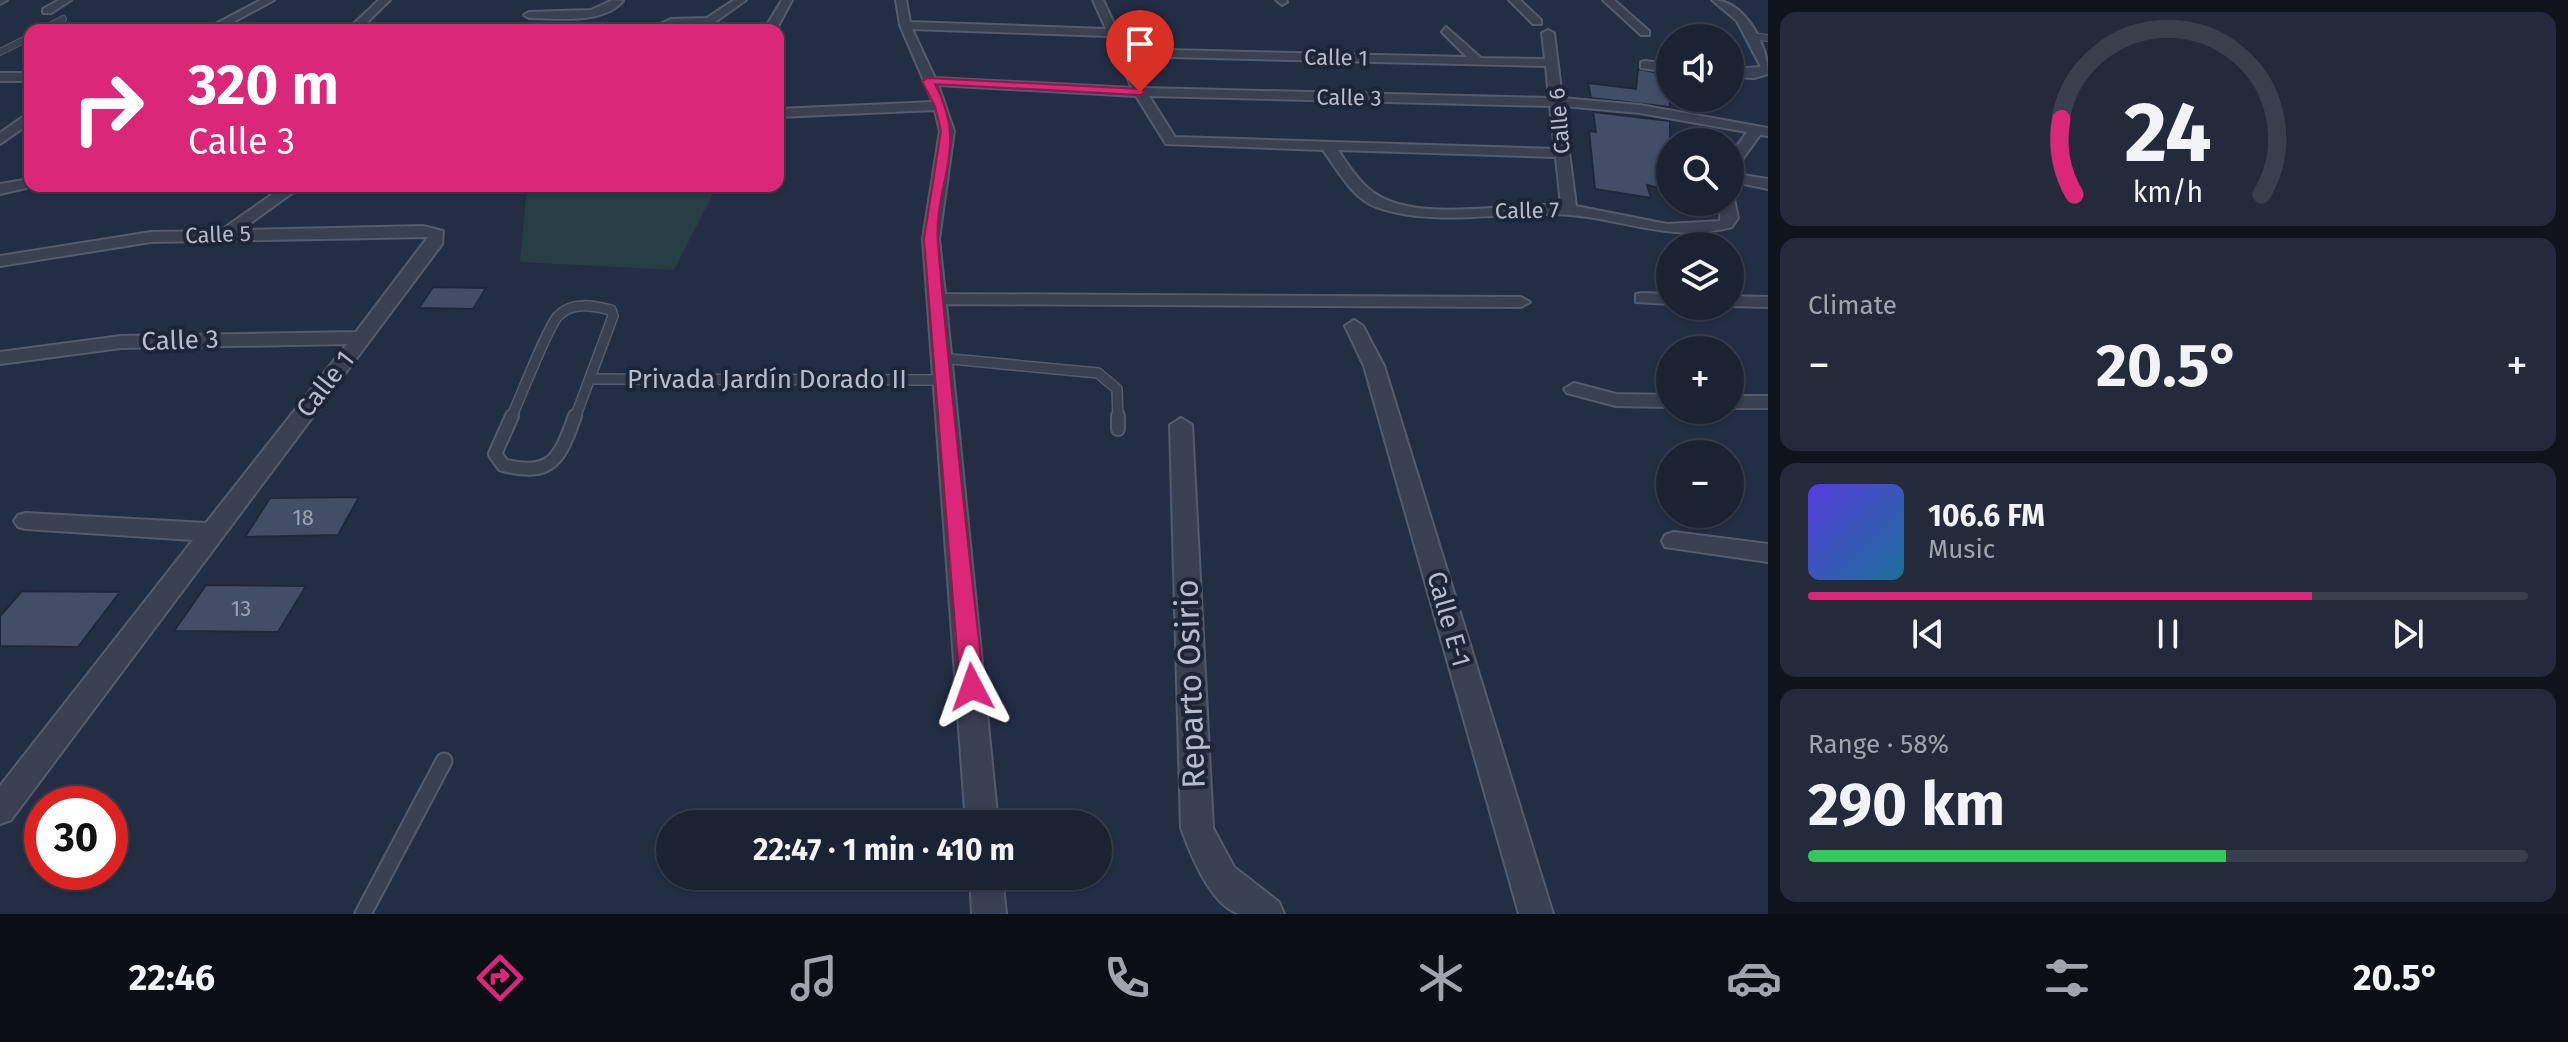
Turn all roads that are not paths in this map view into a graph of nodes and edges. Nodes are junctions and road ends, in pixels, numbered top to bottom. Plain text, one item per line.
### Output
1 (66, 0) edge
2 (269, 0) edge
3 (385, 0) edge
4 (537, 0) edge
5 (555, 0) edge
6 (741, 0) edge
7 (787, 0) edge
8 (901, 0) edge
9 (1098, 0) edge
10 (1514, 0) edge
11 (1608, 0) edge
12 (1717, 0) edge
13 (618, 1) edge
14 (47, 11) dead end
15 (548, 14) junction
16 (529, 15) junction
17 (63, 19) dead end
18 (1537, 22) dead end
19 (54, 24) edge
20 (225, 24) edge
21 (359, 24) edge
22 (524, 24) edge
23 (684, 24) edge
24 (773, 24) edge
25 (905, 25) junction
26 (1446, 30) dead end
27 (1110, 33) junction
28 (1548, 33) dead end
29 (1645, 33) dead end
30 (1752, 36) junction
31 (1768, 38) edge
32 (24, 40) edge
33 (0, 52) edge
34 (1120, 52) junction
35 (1478, 61) junction
36 (1553, 63) junction
37 (1645, 65) dead end
38 (1656, 66) edge
39 (1744, 74) edge
40 (0, 77) edge
41 (24, 77) edge
42 (928, 81) junction
43 (1140, 92) junction
44 (1559, 102) junction
45 (941, 106) junction
46 (784, 113) edge
47 (24, 121) edge
48 (1762, 131) edge
49 (0, 140) edge
50 (1328, 147) junction
51 (1744, 151) edge
52 (1561, 153) junction
53 (1744, 180) edge
54 (24, 184) edge
55 (1768, 184) edge
56 (0, 189) edge
57 (285, 192) edge
58 (1569, 210) junction
59 (1730, 216) edge
60 (226, 233) junction
61 (437, 234) joint
62 (0, 261) edge
63 (1642, 298) dead end
64 (1656, 298) edge
65 (937, 299) junction
66 (1744, 301) edge
67 (1521, 302) dead end
68 (1768, 302) edge
69 (1354, 326) dead end
70 (361, 338) junction
71 (0, 358) edge
72 (941, 358) junction
73 (590, 379) junction
74 (943, 380) junction
75 (1574, 389) dead end
76 (1656, 401) edge
77 (1744, 402) edge
78 (1768, 402) edge
79 (1181, 425) dead end
80 (1118, 429) dead end
81 (26, 521) dead end
82 (210, 532) junction
83 (1674, 541) dead end
84 (1768, 553) edge
85 (444, 761) dead end
86 (0, 810) edge
87 (981, 810) edge
88 (987, 890) edge
89 (363, 914) edge
90 (989, 914) edge
91 (1267, 914) edge
92 (1536, 914) edge

1 - 14 street
2 - 20 street
3 - 21 street
4 - 16 street
5 - 15 street
6 - 23 street
7 - 24 street
8 - 25 street
9 - 27 street
10 - 18 street
11 - 29 street
12 - 30 street
13 - 15 street
15 - 16 street
16 - 22 street
17 - 19 lane
25 - 27 street
25 - 42 street
26 - 35 street
27 - 34 street
28 - 36 street, Calle 6
30 - 31 lane
30 - 39 street
32 - 33 lane
34 - 35 street, Calle 1
34 - 43 street
35 - 36 street, Calle 1
36 - 44 street, Calle 6
37 - 38 street
40 - 41 street
42 - 43 street, Calle 3
42 - 45 street
43 - 44 street, Calle 3
43 - 50 street
44 - 48 street, Calle 3
44 - 52 street, Calle 6
45 - 46 street
45 - 65 street
47 - 49 street
48 - 51 street
50 - 52 street
50 - 58 street, Calle 7
52 - 58 street, Calle 6
53 - 55 street
54 - 56 street
57 - 60 street
58 - 59 street, Calle 7
60 - 61 street, Calle 5
60 - 62 street, Calle 5
61 - 70 street, Calle 1
63 - 64 street
65 - 67 street
65 - 72 street
66 - 68 street
69 - 92 street, Calle E-1
70 - 71 street, Calle 3
70 - 82 street, Calle 1
72 - 74 street
72 - 80 lane
73 - 73 lane
73 - 74 lane, Privada Jardín Dorado II
74 - 87 street
75 - 76 street
77 - 78 street
79 - 91 street, Reparto Osirio
81 - 82 street
82 - 86 street, Calle 1
83 - 84 street
85 - 89 lane
88 - 90 street

